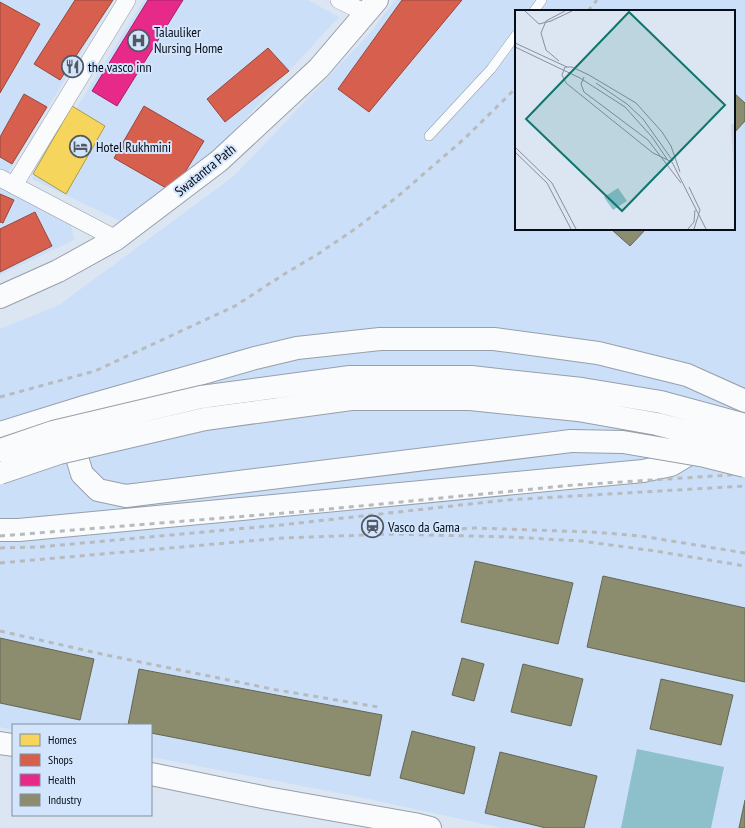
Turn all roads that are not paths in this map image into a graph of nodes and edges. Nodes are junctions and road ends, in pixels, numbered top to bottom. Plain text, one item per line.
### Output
1 (127, 0) edge
2 (339, 0) edge
3 (542, 0) edge
4 (372, 7) edge
5 (535, 10) edge
6 (515, 36) edge
7 (430, 136) dead end
8 (7, 182) edge
9 (116, 239) junction
10 (0, 297) edge
11 (745, 401) edge
12 (84, 407) junction
13 (745, 425) edge
14 (0, 433) edge
15 (745, 434) edge
16 (745, 448) edge
17 (0, 450) edge
18 (745, 466) edge
19 (0, 473) edge
20 (0, 530) edge
21 (0, 743) edge
22 (12, 745) edge
23 (152, 774) edge
24 (419, 827) edge

1 - 8 street
2 - 4 street
3 - 5 lane
4 - 9 main road, Swatantra Path
6 - 7 lane
8 - 9 street
9 - 10 main road, Swatantra Path
11 - 12 main road
12 - 14 main road
12 - 18 main road, bridge
13 - 17 main road, bridge
15 - 20 main road
16 - 19 main road, bridge
21 - 22 main road
23 - 24 main road

